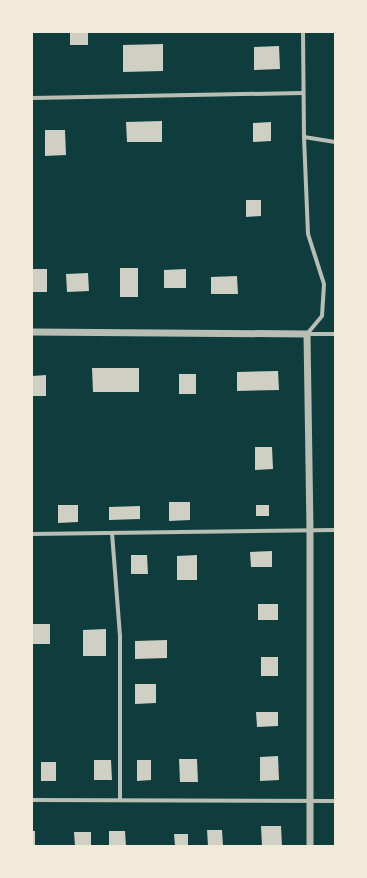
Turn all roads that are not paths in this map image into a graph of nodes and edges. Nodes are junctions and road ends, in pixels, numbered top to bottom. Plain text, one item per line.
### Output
1 (303, 32) edge
2 (303, 93) junction
3 (32, 98) edge
4 (304, 137) junction
5 (335, 142) edge
6 (32, 332) edge
7 (307, 334) junction
8 (335, 334) edge
9 (310, 530) junction
10 (335, 530) edge
11 (112, 533) junction
12 (32, 534) edge
13 (32, 800) edge
14 (120, 800) junction
15 (310, 801) junction
16 (335, 801) edge
17 (310, 846) edge

1 - 2 street
2 - 3 street
2 - 4 street
4 - 5 street
4 - 7 street
6 - 7 street
7 - 8 street
7 - 9 street
9 - 10 street
9 - 11 street
9 - 15 street
11 - 12 street
11 - 14 street
13 - 14 street
14 - 15 street
15 - 16 street
15 - 17 street

